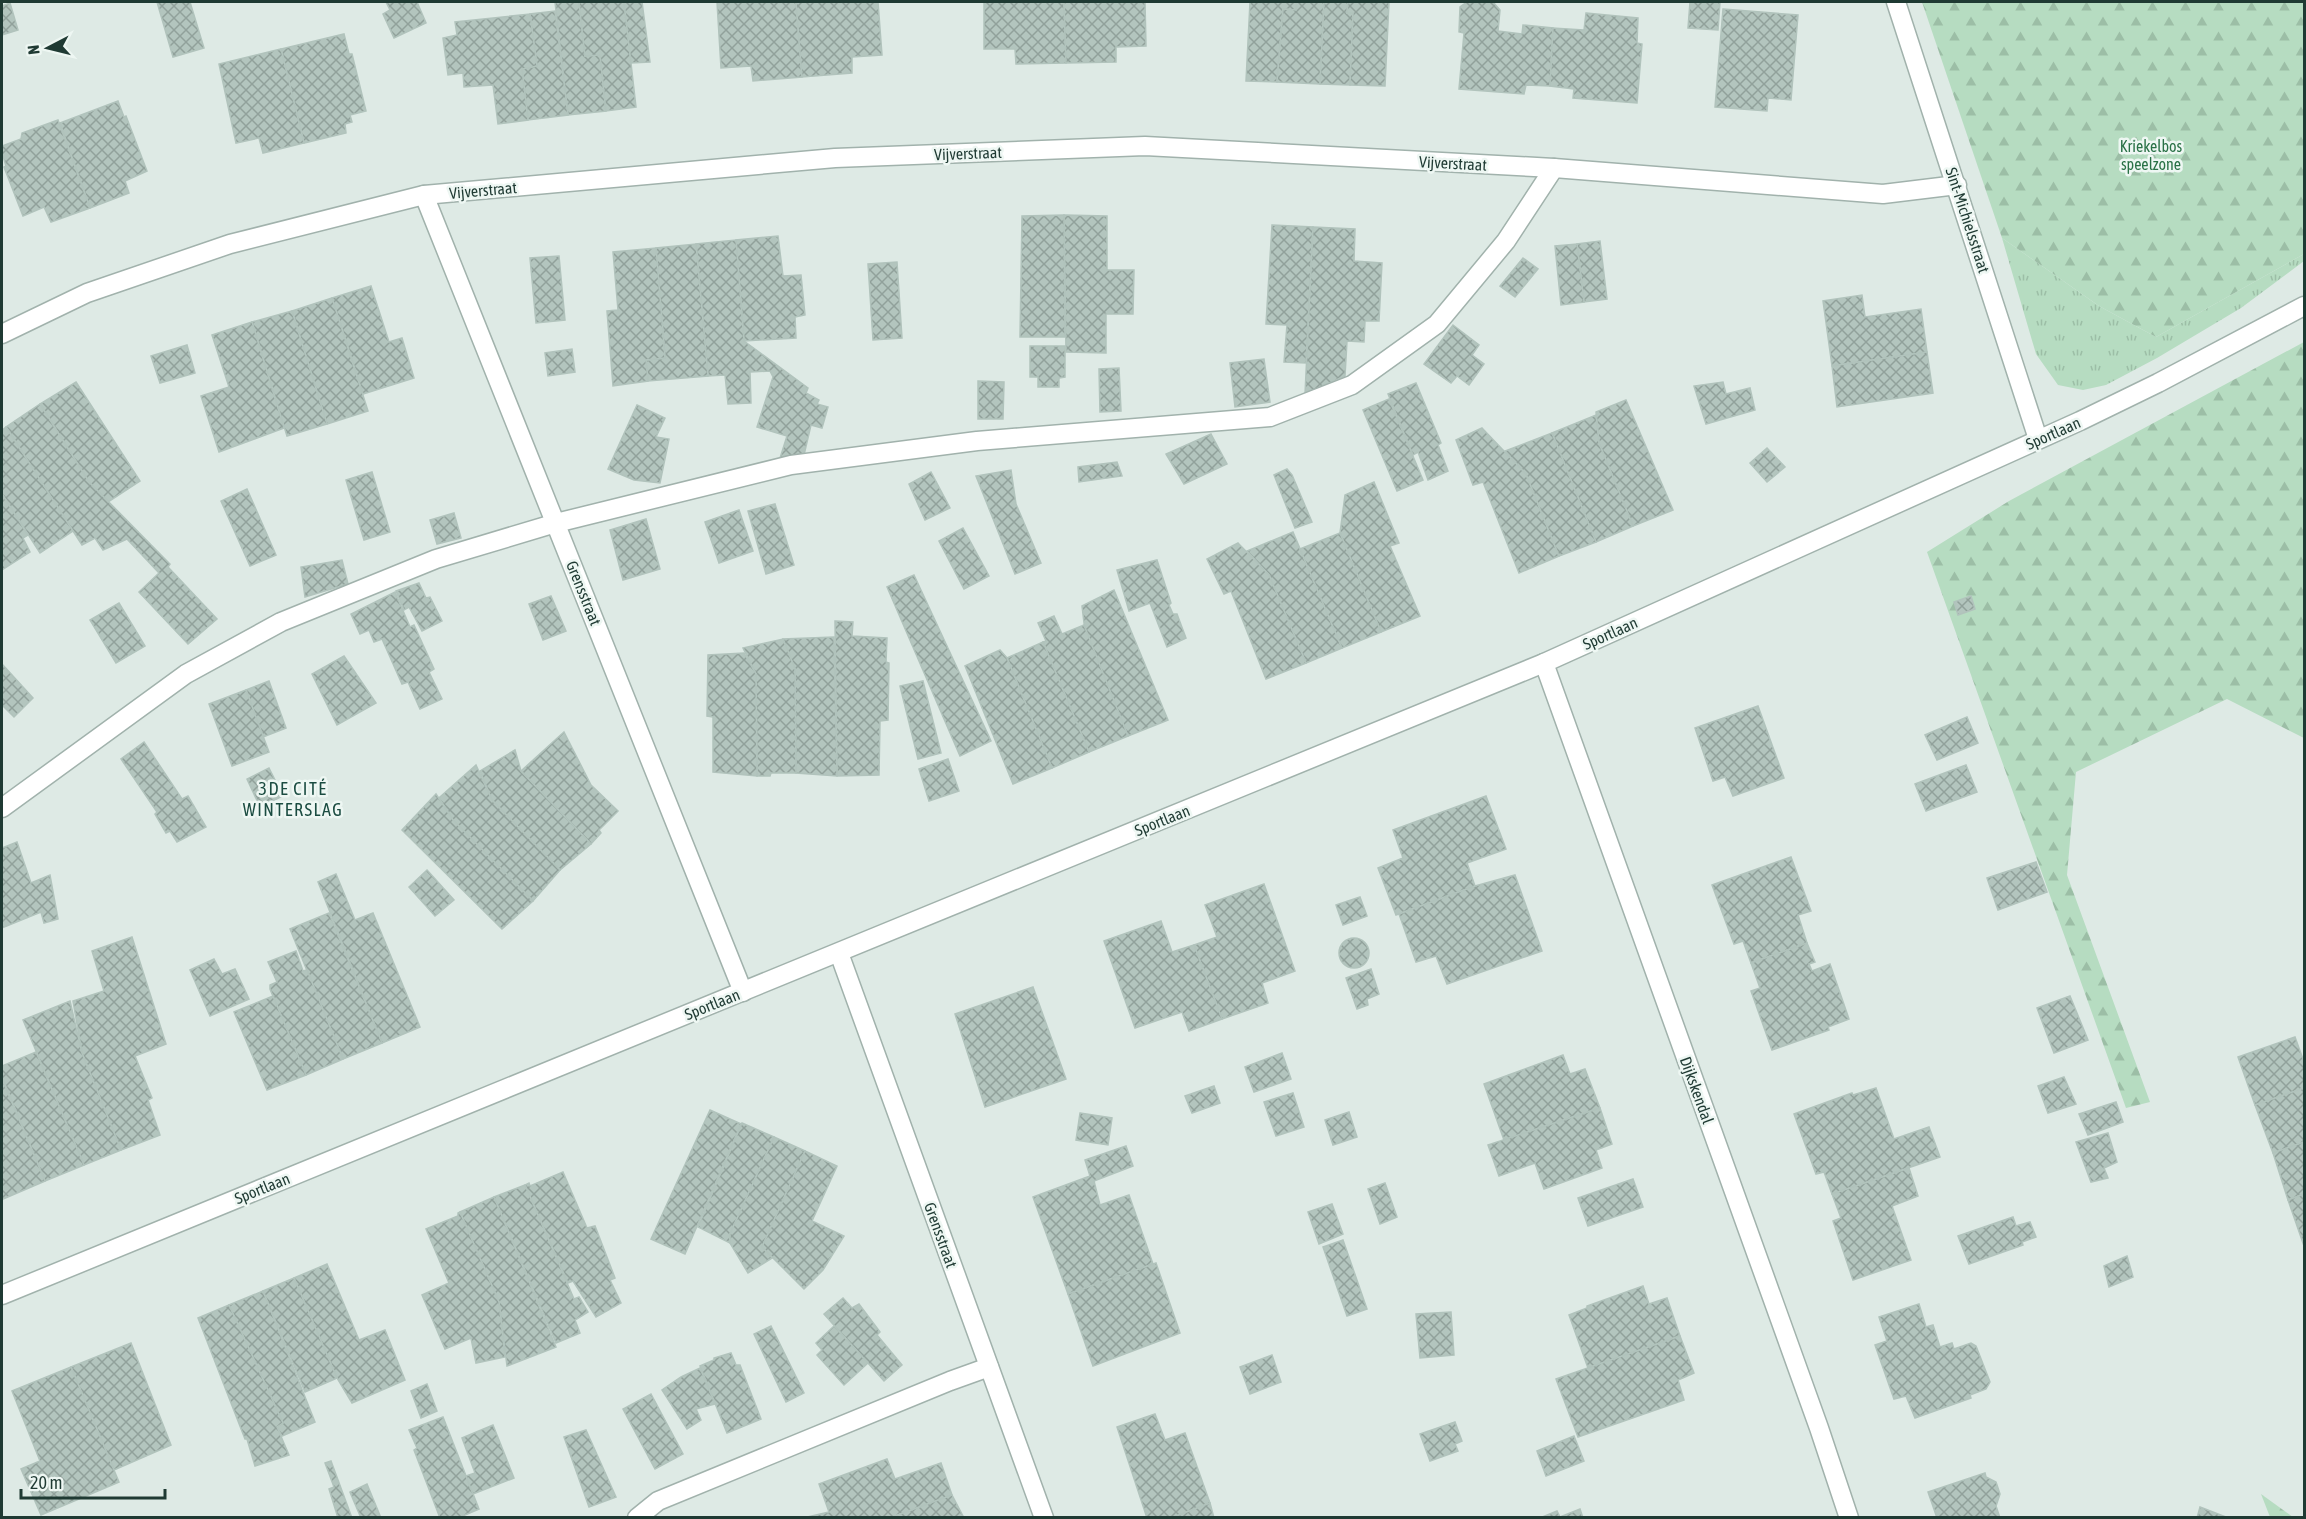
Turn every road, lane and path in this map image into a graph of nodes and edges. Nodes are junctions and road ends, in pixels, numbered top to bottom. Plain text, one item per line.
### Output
1 (1896, 2) edge
2 (1554, 168) junction
3 (1957, 185) junction
4 (424, 195) junction
5 (2304, 306) edge
6 (2, 334) edge
7 (2038, 439) junction
8 (556, 523) junction
9 (1544, 663) junction
10 (2, 808) edge
11 (839, 953) junction
12 (743, 992) junction
13 (2, 1295) edge
14 (989, 1367) junction
15 (637, 1518) edge
16 (1044, 1518) edge
17 (1849, 1518) edge

1 - 3 street, Sint-Michielsstraat
2 - 3 street, Vijverstraat
2 - 4 street, Vijverstraat
2 - 8 street
3 - 7 street, Sint-Michielsstraat
4 - 6 street, Vijverstraat
4 - 8 street, Grensstraat
5 - 7 street, Sportlaan
7 - 9 street, Sportlaan
8 - 10 street
8 - 12 street, Grensstraat
9 - 11 street, Sportlaan
9 - 17 street, Dijkskendal
11 - 12 street, Sportlaan
11 - 14 street, Grensstraat
12 - 13 street, Sportlaan
14 - 15 street
14 - 16 street, Grensstraat

